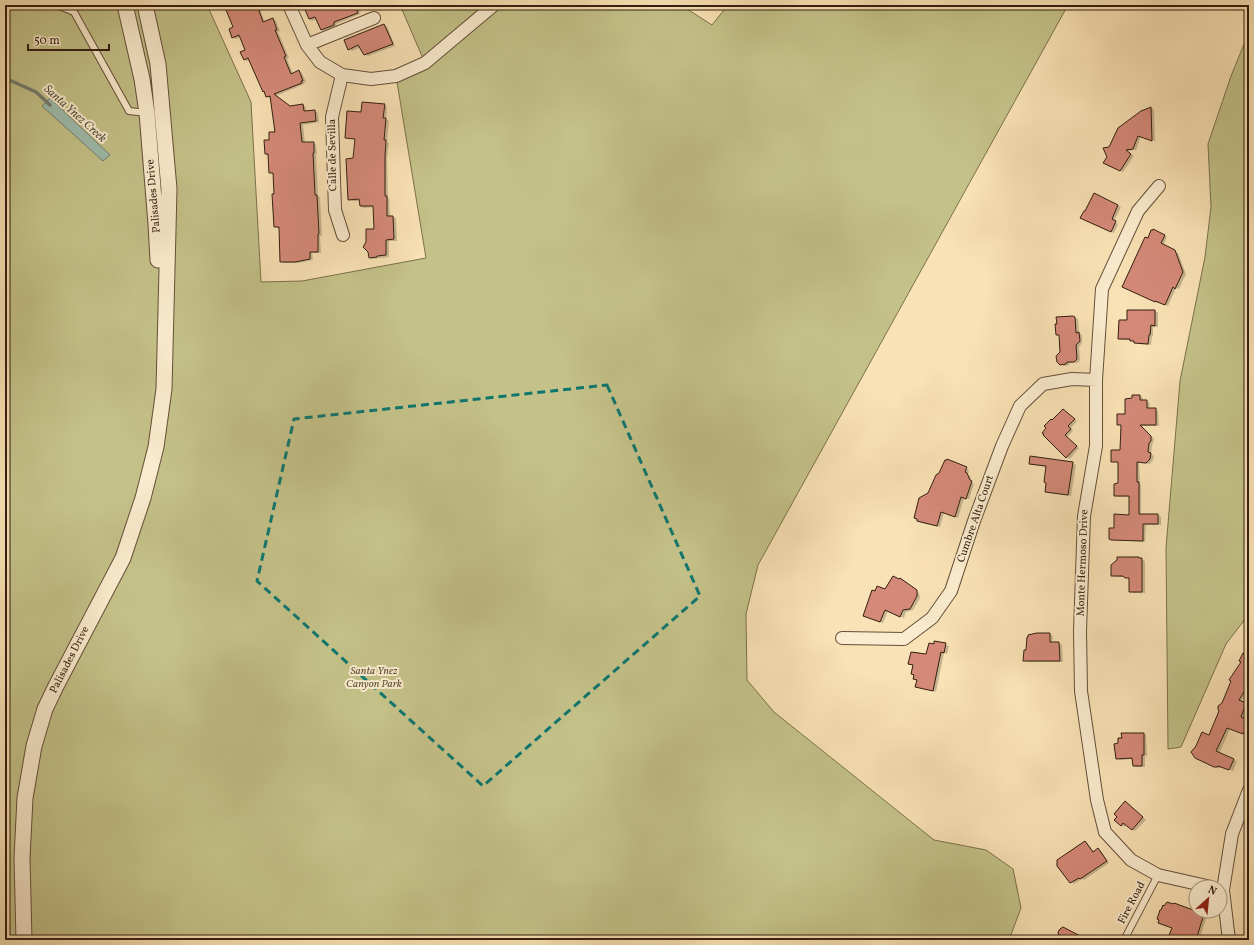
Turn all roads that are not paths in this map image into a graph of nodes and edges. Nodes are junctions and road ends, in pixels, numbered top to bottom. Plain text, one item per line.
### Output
1 (57, 5) edge
2 (125, 5) edge
3 (145, 5) edge
4 (289, 5) edge
5 (494, 5) edge
6 (374, 18) dead end
7 (307, 45) junction
8 (342, 75) junction
9 (147, 113) junction
10 (1159, 186) dead end
11 (343, 235) dead end
12 (1096, 380) junction
13 (164, 389) junction
14 (842, 638) dead end
15 (1249, 790) edge
16 (1158, 875) junction
17 (1224, 879) edge
18 (1188, 882) edge
19 (1226, 919) edge
20 (24, 940) edge
21 (1124, 940) edge
22 (1229, 940) edge

1 - 9 lane
2 - 9 street, Palisades Drive
3 - 13 street, Palisades Drive
4 - 7 street
5 - 8 street
6 - 7 street
7 - 8 street
8 - 11 street, Calle de Sevilla
9 - 13 street, Palisades Drive
10 - 12 street, Monte Hermoso Drive
12 - 14 street, Cumbre Alta Court
12 - 16 street, Monte Hermoso Drive
13 - 20 street, Palisades Drive
15 - 17 street
16 - 18 street, Monte Hermoso Drive
16 - 21 lane, Fire Road
19 - 22 street

